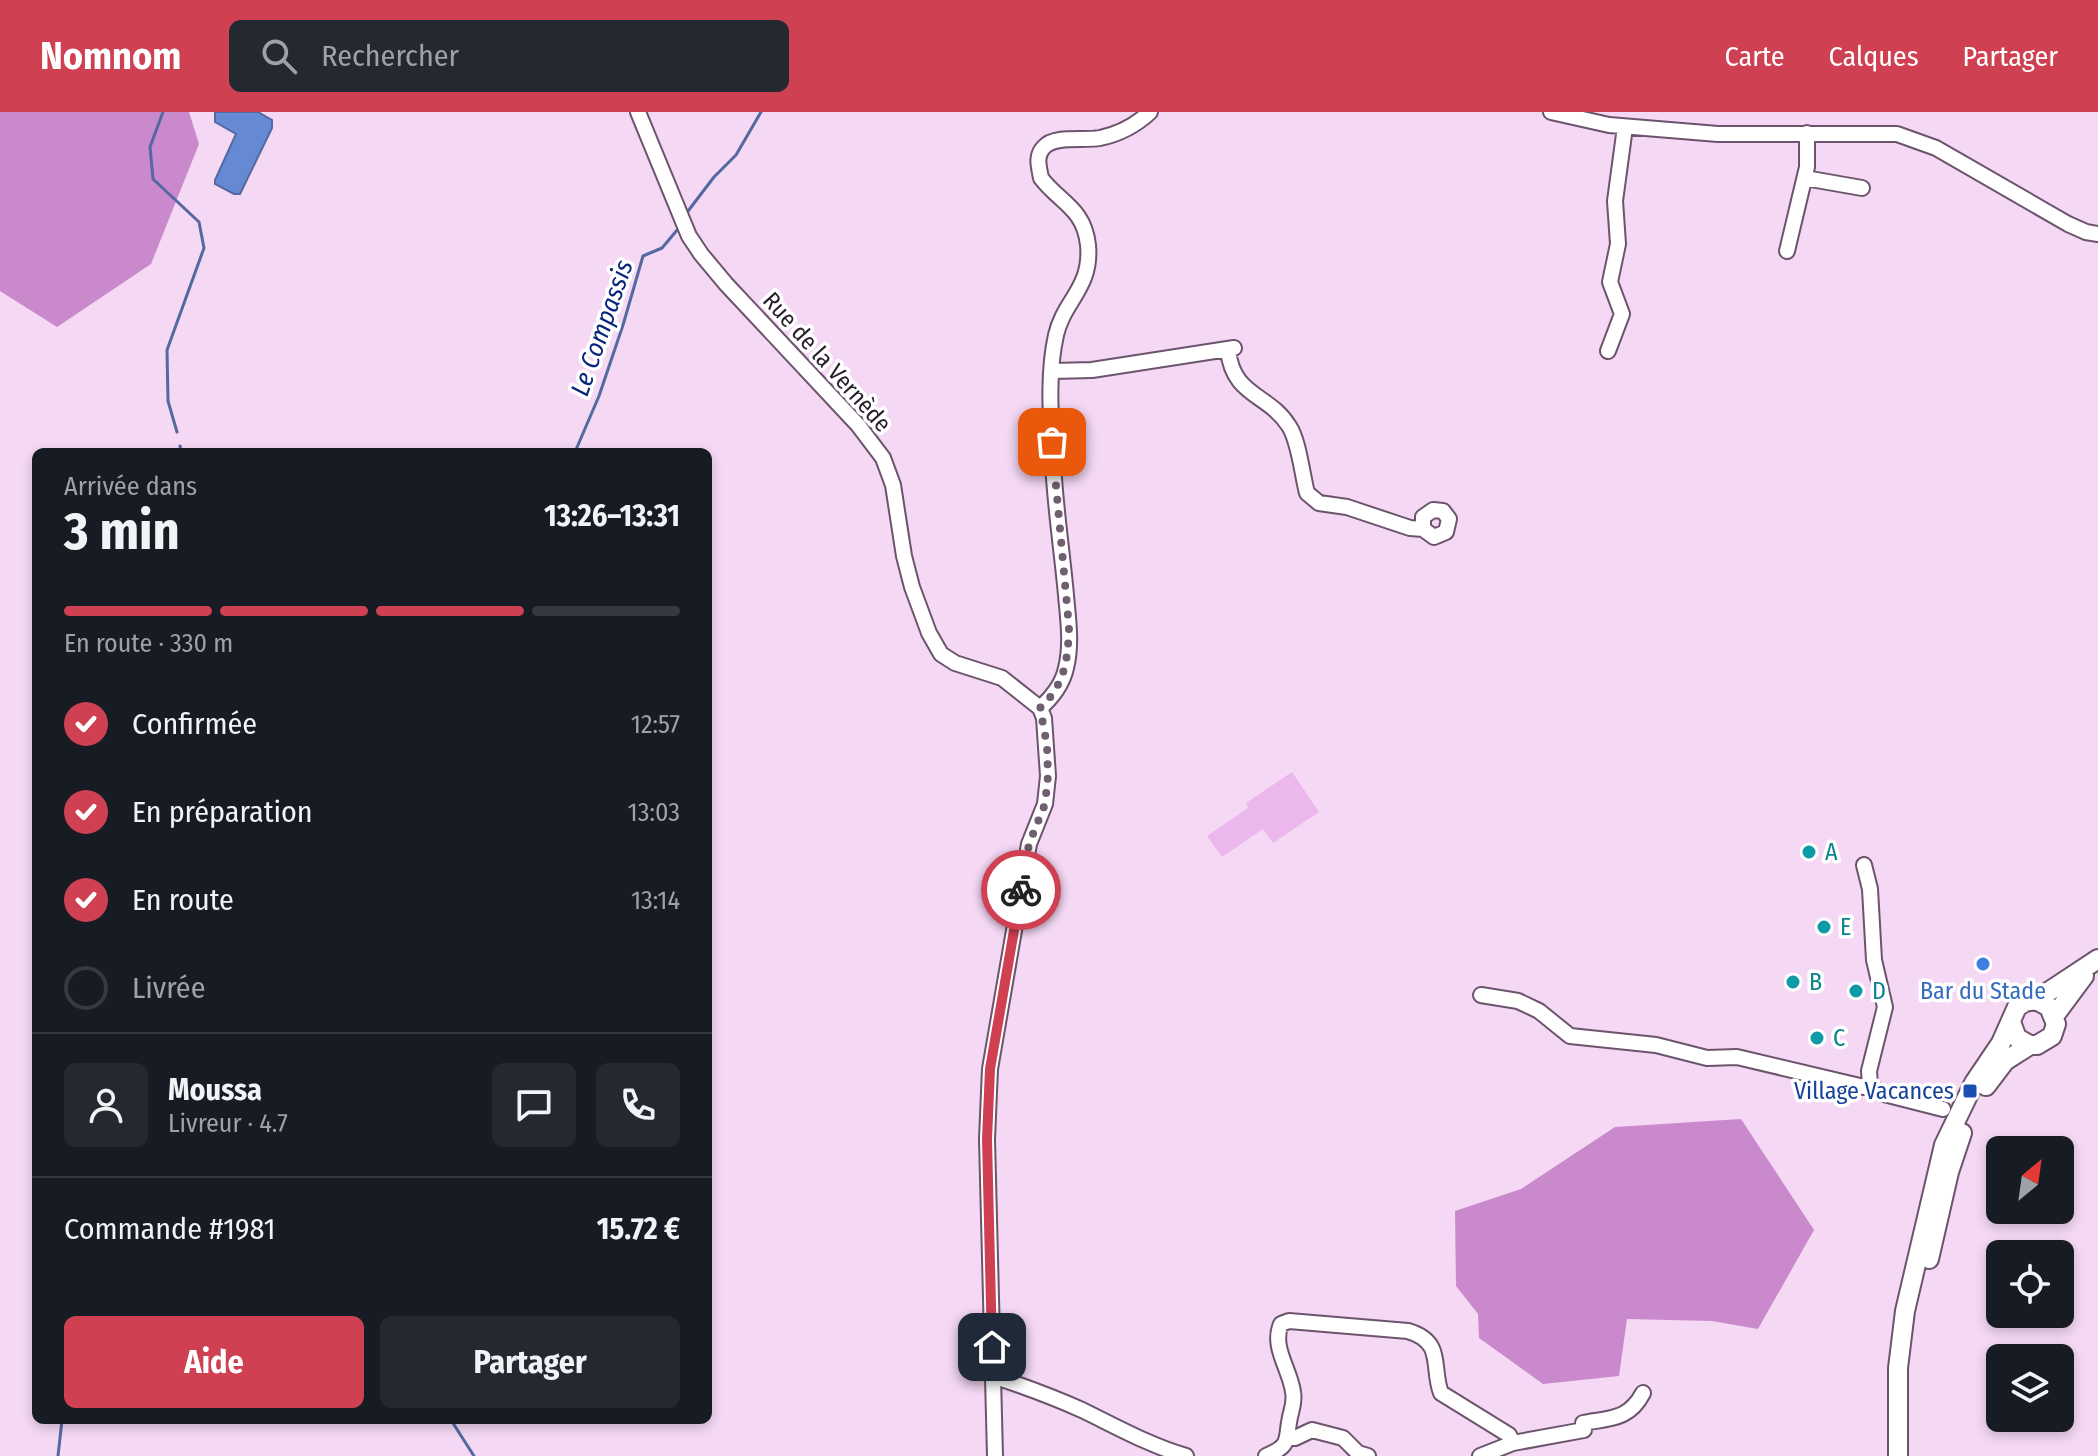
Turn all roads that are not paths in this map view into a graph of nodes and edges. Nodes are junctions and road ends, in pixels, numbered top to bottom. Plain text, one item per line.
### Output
1 (638, 112) edge
2 (1150, 112) edge
3 (1551, 112) edge
4 (1625, 127) junction
5 (1807, 133) junction
6 (1805, 178) junction
7 (1862, 188) dead end
8 (2098, 234) edge
9 (1787, 251) dead end
10 (1608, 351) dead end
11 (1053, 371) junction
12 (1423, 529) dead end
13 (1040, 708) junction
14 (1864, 865) dead end
15 (2096, 960) edge
16 (1481, 995) dead end
17 (2036, 1000) junction
18 (2055, 1015) junction
19 (2011, 1022) junction
20 (2030, 1045) junction
21 (1870, 1085) junction
22 (1943, 1109) dead end
23 (993, 1376) junction
24 (1643, 1393) dead end
25 (1289, 1438) junction
26 (1513, 1443) junction
27 (995, 1456) edge
28 (1186, 1456) edge
29 (1266, 1456) edge
30 (1368, 1456) edge
31 (1480, 1456) edge
32 (1898, 1456) edge
33 (1905, 1456) edge

1 - 13 street, Rue de la Vernède
2 - 11 street
3 - 4 street
4 - 5 street
4 - 10 street
5 - 6 street
5 - 8 street
6 - 7 street
6 - 9 street
11 - 12 street
11 - 13 street
13 - 23 street
14 - 21 street
15 - 17 main road
15 - 18 main road
16 - 21 street
17 - 18 main road
17 - 19 main road
18 - 20 main road
19 - 20 main road
19 - 32 main road
20 - 33 main road
21 - 22 street
23 - 27 street
23 - 28 street
24 - 26 street
25 - 26 street
25 - 29 street
25 - 30 street
26 - 31 street

